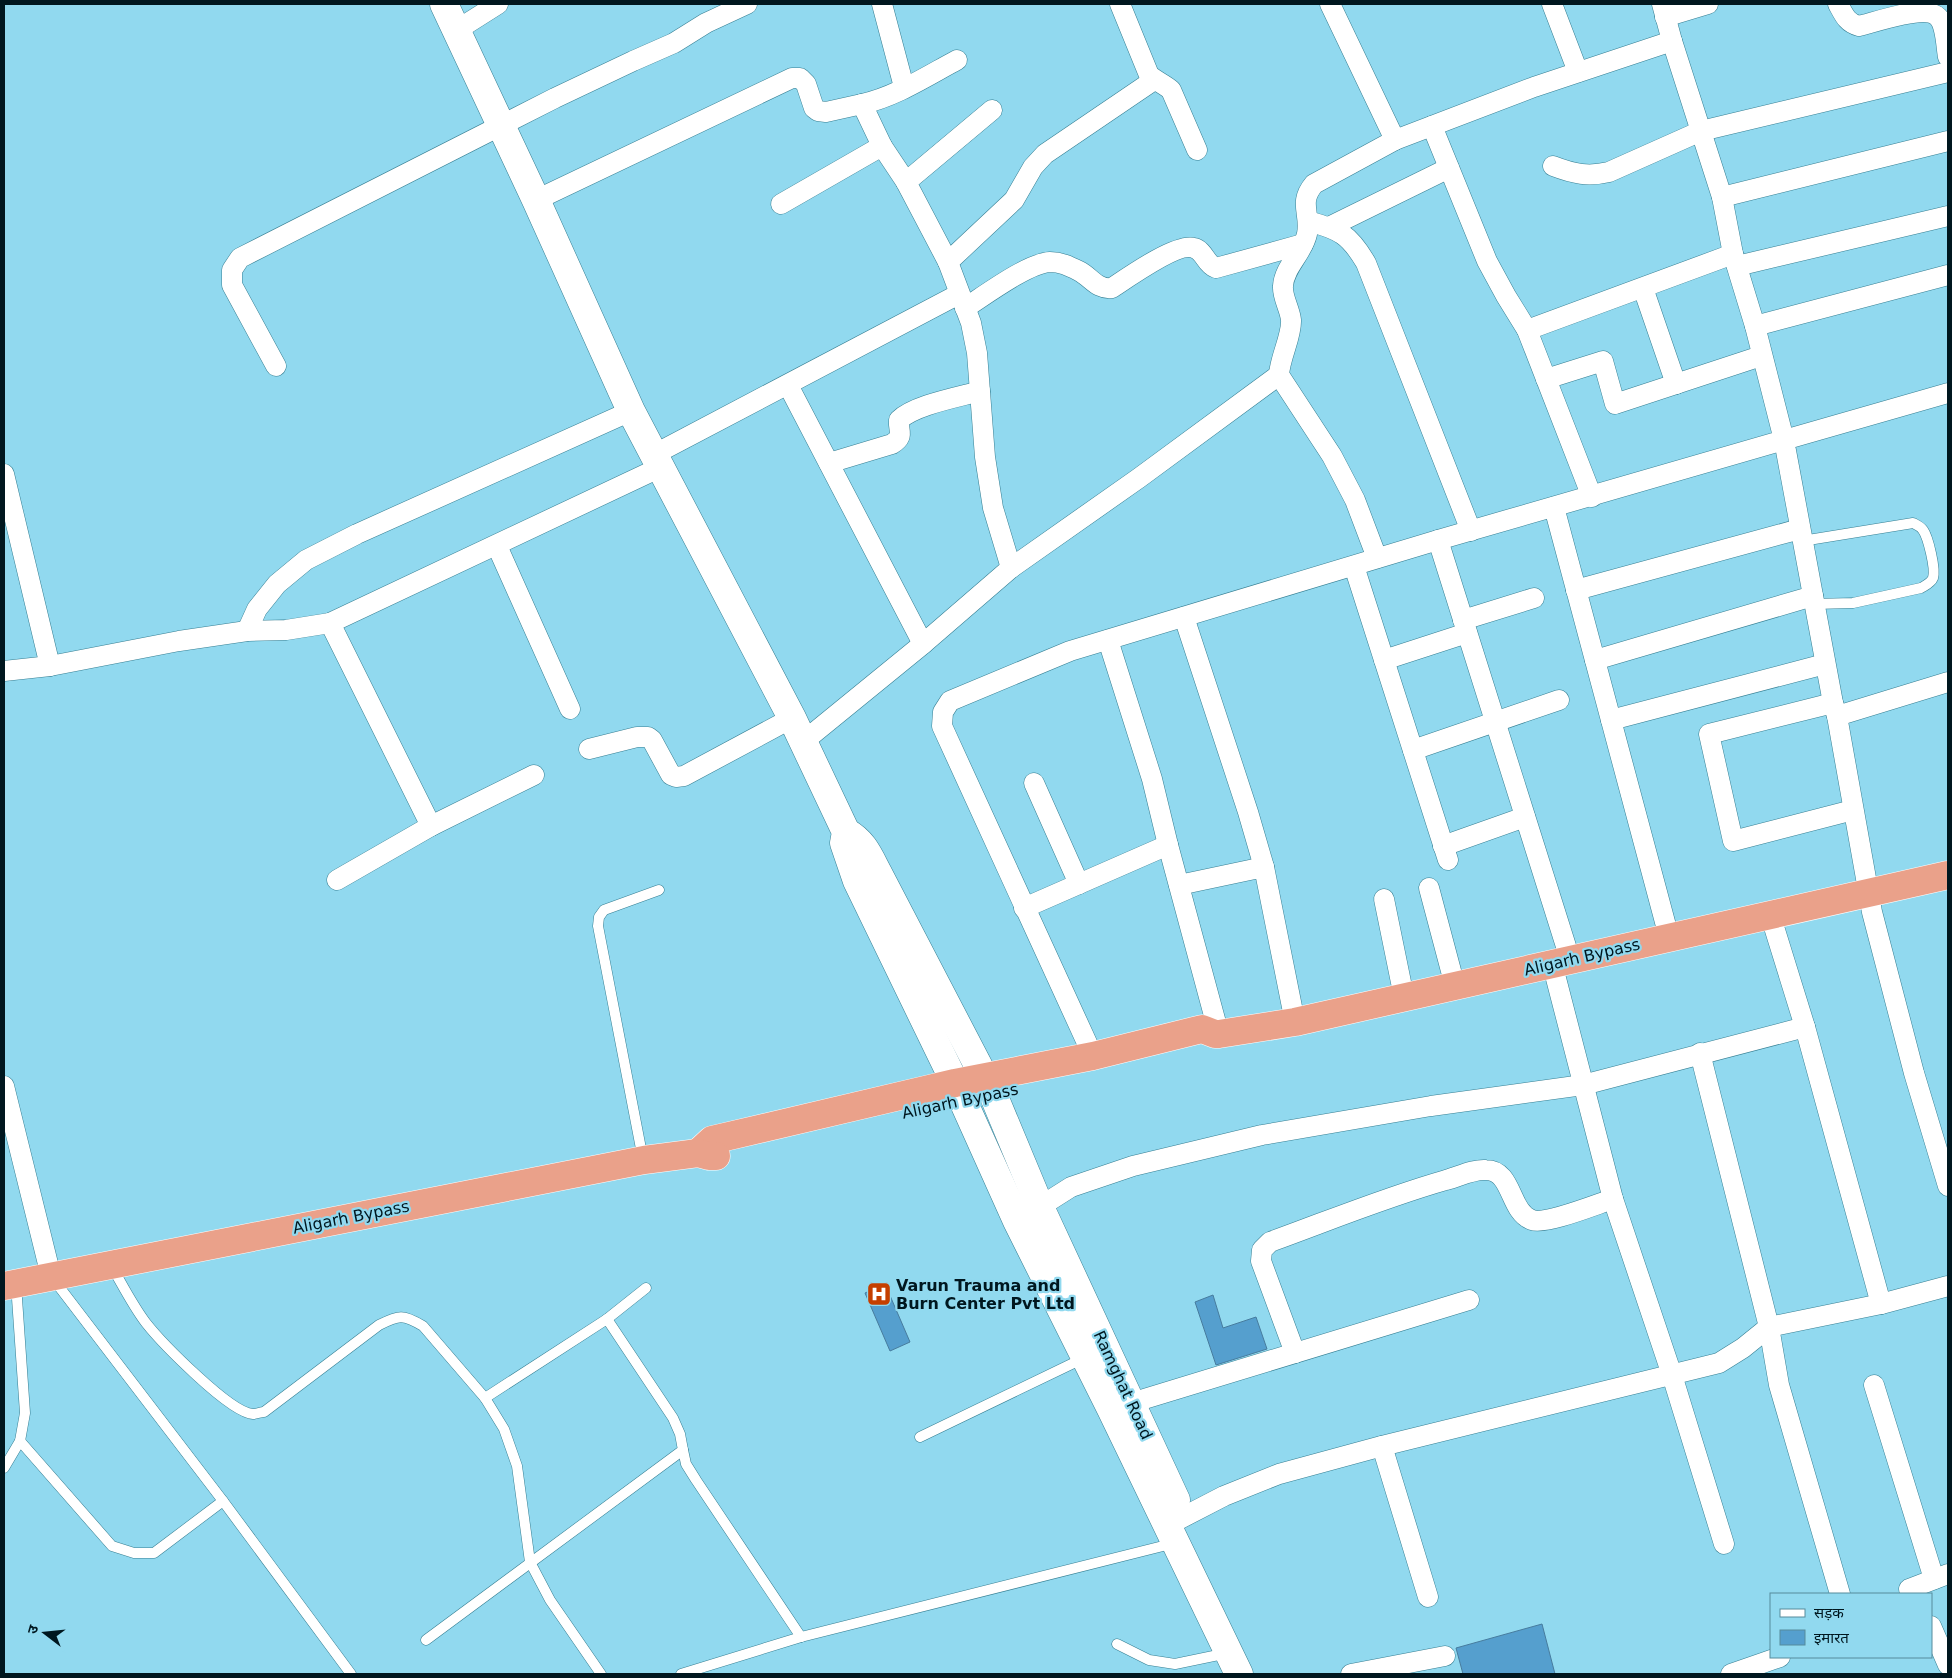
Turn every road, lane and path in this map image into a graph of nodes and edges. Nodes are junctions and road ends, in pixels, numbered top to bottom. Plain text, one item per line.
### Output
1 (444, 4) edge
2 (498, 4) edge
3 (747, 4) edge
4 (882, 4) edge
5 (1120, 4) edge
6 (1330, 4) edge
7 (1552, 4) edge
8 (1708, 4) edge
9 (1838, 4) edge
10 (1664, 10) edge
11 (457, 30) junction
12 (1672, 41) junction
13 (1948, 58) edge
14 (957, 60) dead end
15 (1578, 72) junction
16 (1948, 72) edge
17 (1154, 80) junction
18 (904, 87) junction
19 (862, 104) junction
20 (992, 110) dead end
21 (501, 125) junction
22 (1432, 126) junction
23 (1701, 131) junction
24 (1395, 140) junction
25 (1948, 142) edge
26 (882, 146) junction
27 (1197, 150) dead end
28 (1553, 166) dead end
29 (1449, 168) junction
30 (906, 182) junction
31 (1722, 197) junction
32 (536, 200) junction
33 (781, 204) dead end
34 (1948, 216) edge
35 (1308, 221) junction
36 (1329, 227) junction
37 (1303, 244) junction
38 (1735, 260) junction
39 (948, 262) junction
40 (1948, 275) edge
41 (1643, 288) junction
42 (962, 301) junction
43 (1755, 326) junction
44 (1527, 330) junction
45 (1762, 356) junction
46 (276, 366) dead end
47 (1278, 375) junction
48 (1546, 379) junction
49 (1676, 384) junction
50 (788, 385) junction
51 (980, 391) junction
52 (1948, 392) edge
53 (631, 411) junction
54 (1784, 440) junction
55 (658, 460) junction
56 (829, 463) junction
57 (4, 474) edge
58 (1592, 497) junction
59 (1554, 507) junction
60 (1471, 531) junction
61 (1801, 535) junction
62 (1438, 540) junction
63 (497, 546) junction
64 (1377, 558) junction
65 (1354, 566) junction
66 (1011, 568) junction
67 (1576, 590) junction
68 (1534, 598) dead end
69 (1814, 600) junction
70 (1184, 617) junction
71 (330, 623) junction
72 (1465, 626) junction
73 (247, 631) junction
74 (1108, 640) junction
75 (923, 644) junction
76 (1384, 660) junction
77 (1595, 660) junction
78 (1825, 664) junction
79 (50, 666) junction
80 (4, 671) edge
81 (1948, 682) edge
82 (1559, 700) dead end
83 (570, 709) dead end
84 (1835, 710) junction
85 (1611, 720) junction
86 (1495, 722) junction
87 (798, 730) junction
88 (589, 748) dead end
89 (1413, 750) junction
90 (534, 775) dead end
91 (1034, 783) dead end
92 (1853, 810) junction
93 (1525, 817) junction
94 (430, 826) junction
95 (846, 832) junction
96 (1168, 845) junction
97 (1264, 867) junction
98 (1948, 875) edge
99 (337, 880) dead end
100 (1079, 884) junction
101 (1179, 884) junction
102 (1429, 888) dead end
103 (658, 890) dead end
104 (1384, 899) dead end
105 (1024, 908) junction
106 (1872, 910) junction
107 (1774, 930) junction
108 (1669, 937) junction
109 (1560, 976) junction
110 (1455, 986) junction
111 (1404, 997) junction
112 (1295, 1022) junction
113 (1805, 1027) junction
114 (1217, 1034) junction
115 (1700, 1054) junction
116 (1093, 1056) junction
117 (1583, 1085) junction
118 (4, 1086) edge
119 (988, 1086) junction
120 (959, 1091) junction
121 (644, 1160) junction
122 (13, 1161) edge
123 (1948, 1186) edge
124 (1613, 1199) junction
125 (1029, 1214) junction
126 (111, 1265) junction
127 (51, 1276) junction
128 (10, 1285) edge
129 (1948, 1286) edge
130 (646, 1288) dead end
131 (1470, 1300) dead end
132 (1881, 1304) junction
133 (606, 1319) junction
134 (1769, 1327) junction
135 (1296, 1353) junction
136 (1085, 1358) junction
137 (1672, 1375) junction
138 (1874, 1385) dead end
139 (485, 1398) junction
140 (1122, 1406) junction
141 (920, 1437) dead end
142 (20, 1441) junction
143 (1382, 1446) junction
144 (683, 1450) junction
145 (4, 1468) edge
146 (223, 1501) junction
147 (1176, 1529) junction
148 (1724, 1544) dead end
149 (530, 1562) junction
150 (1941, 1576) edge
151 (1907, 1592) edge
152 (1840, 1593) edge
153 (1428, 1597) dead end
154 (1938, 1629) edge
155 (801, 1637) junction
156 (426, 1640) dead end
157 (1117, 1644) dead end
158 (1445, 1656) dead end
159 (1777, 1658) edge
160 (1234, 1664) edge
161 (1948, 1665) edge
162 (697, 1672) edge
163 (351, 1674) edge
164 (601, 1674) edge
165 (681, 1674) edge
166 (1258, 1674) edge
167 (1351, 1674) edge
168 (1731, 1674) edge

1 - 11 main road
2 - 11 street
3 - 21 street
4 - 18 street
5 - 17 street
6 - 24 street
7 - 15 street
8 - 10 street
9 - 13 street
10 - 12 street
11 - 21 main road
12 - 15 street
12 - 23 street
14 - 18 street
15 - 22 street
16 - 23 street
17 - 27 street
17 - 39 street
18 - 19 street
19 - 26 street
19 - 32 street
20 - 30 street
21 - 32 main road
21 - 46 street
22 - 24 street
22 - 29 street
23 - 28 street
23 - 31 street
24 - 35 street
25 - 31 street
26 - 30 street
26 - 33 street
29 - 36 street
29 - 44 street
30 - 39 street
31 - 38 street
32 - 53 main road
34 - 38 street
35 - 36 street
35 - 37 street
36 - 60 street
37 - 42 street
37 - 47 street
38 - 41 street
38 - 43 street
39 - 42 street
40 - 43 street
41 - 44 street
41 - 49 street
42 - 50 street
42 - 51 street
43 - 45 street
44 - 48 street
45 - 49 street
45 - 54 street
47 - 64 street
47 - 66 street
48 - 49 street
48 - 58 street
50 - 55 street
50 - 56 street
51 - 56 street
51 - 66 street
52 - 54 street
53 - 55 main road
53 - 73 street
54 - 58 street
54 - 61 street
55 - 63 street
55 - 87 main road
56 - 75 street
57 - 79 street
58 - 59 street
59 - 60 street
59 - 67 street
60 - 62 street
61 - 67 street
61 - 69 street
61 - 69 lane
62 - 64 street
62 - 72 street
63 - 71 street
63 - 83 street
64 - 65 street
65 - 70 street
65 - 76 street
66 - 75 street
67 - 77 street
68 - 72 street
69 - 77 street
69 - 78 street
70 - 74 street
70 - 97 street
71 - 73 street
71 - 94 street
72 - 76 street
72 - 86 street
73 - 79 street
74 - 96 street
74 - 105 street
75 - 87 street
76 - 89 street
77 - 85 street
78 - 84 street
78 - 85 street
79 - 80 street
81 - 84 street
82 - 86 street
84 - 92 street
84 - 92 street
85 - 108 street
86 - 89 street
86 - 93 street
87 - 88 street
87 - 95 main road
89 - 93 street
90 - 94 street
91 - 100 street
92 - 106 street
93 - 109 street
94 - 99 street
95 - 119 main road, Ramghat Road
95 - 120 main road, Ramghat Road
96 - 100 street
96 - 101 street
97 - 101 street
97 - 112 street
98 - 106 highway, Aligarh Bypass
100 - 105 street
101 - 114 street
102 - 110 street
103 - 121 lane
104 - 111 street
105 - 116 street
106 - 107 highway, Aligarh Bypass
106 - 123 street
107 - 108 highway, Aligarh Bypass
107 - 113 street
108 - 109 highway, Aligarh Bypass
109 - 110 highway, Aligarh Bypass
109 - 117 street
110 - 111 highway, Aligarh Bypass
111 - 112 highway, Aligarh Bypass
112 - 114 highway, Aligarh Bypass
113 - 115 street
113 - 132 street
114 - 116 highway, Aligarh Bypass
114 - 119 highway, Aligarh Bypass
115 - 117 street
115 - 134 street
116 - 119 highway, Aligarh Bypass
117 - 124 street
117 - 125 street
118 - 122 street
119 - 120 highway, Aligarh Bypass
119 - 125 main road, Ramghat Road
120 - 121 highway, Aligarh Bypass
120 - 125 main road, Ramghat Road
121 - 126 highway, Aligarh Bypass
122 - 127 street
124 - 135 street
124 - 137 street
125 - 136 main road, Ramghat Road
125 - 140 main road, Ramghat Road
126 - 127 highway, Aligarh Bypass
126 - 139 lane
127 - 128 highway, Aligarh Bypass
127 - 146 lane
128 - 142 lane
129 - 132 street
130 - 133 lane
131 - 135 street
132 - 134 street
133 - 139 lane
133 - 144 lane
134 - 137 street
134 - 152 street
135 - 140 street
136 - 140 main road, Ramghat Road
136 - 141 lane
137 - 143 street
137 - 148 street
138 - 150 street
139 - 149 lane
140 - 147 main road, Ramghat Road
142 - 145 lane
142 - 146 lane
143 - 147 street
143 - 153 street
144 - 149 lane
144 - 155 lane
146 - 163 lane
147 - 155 lane
147 - 160 main road, Ramghat Road
147 - 166 main road, Ramghat Road
149 - 156 lane
149 - 164 lane
150 - 151 street
154 - 161 street
155 - 162 lane
157 - 160 lane
158 - 167 street
159 - 168 street
162 - 165 lane

